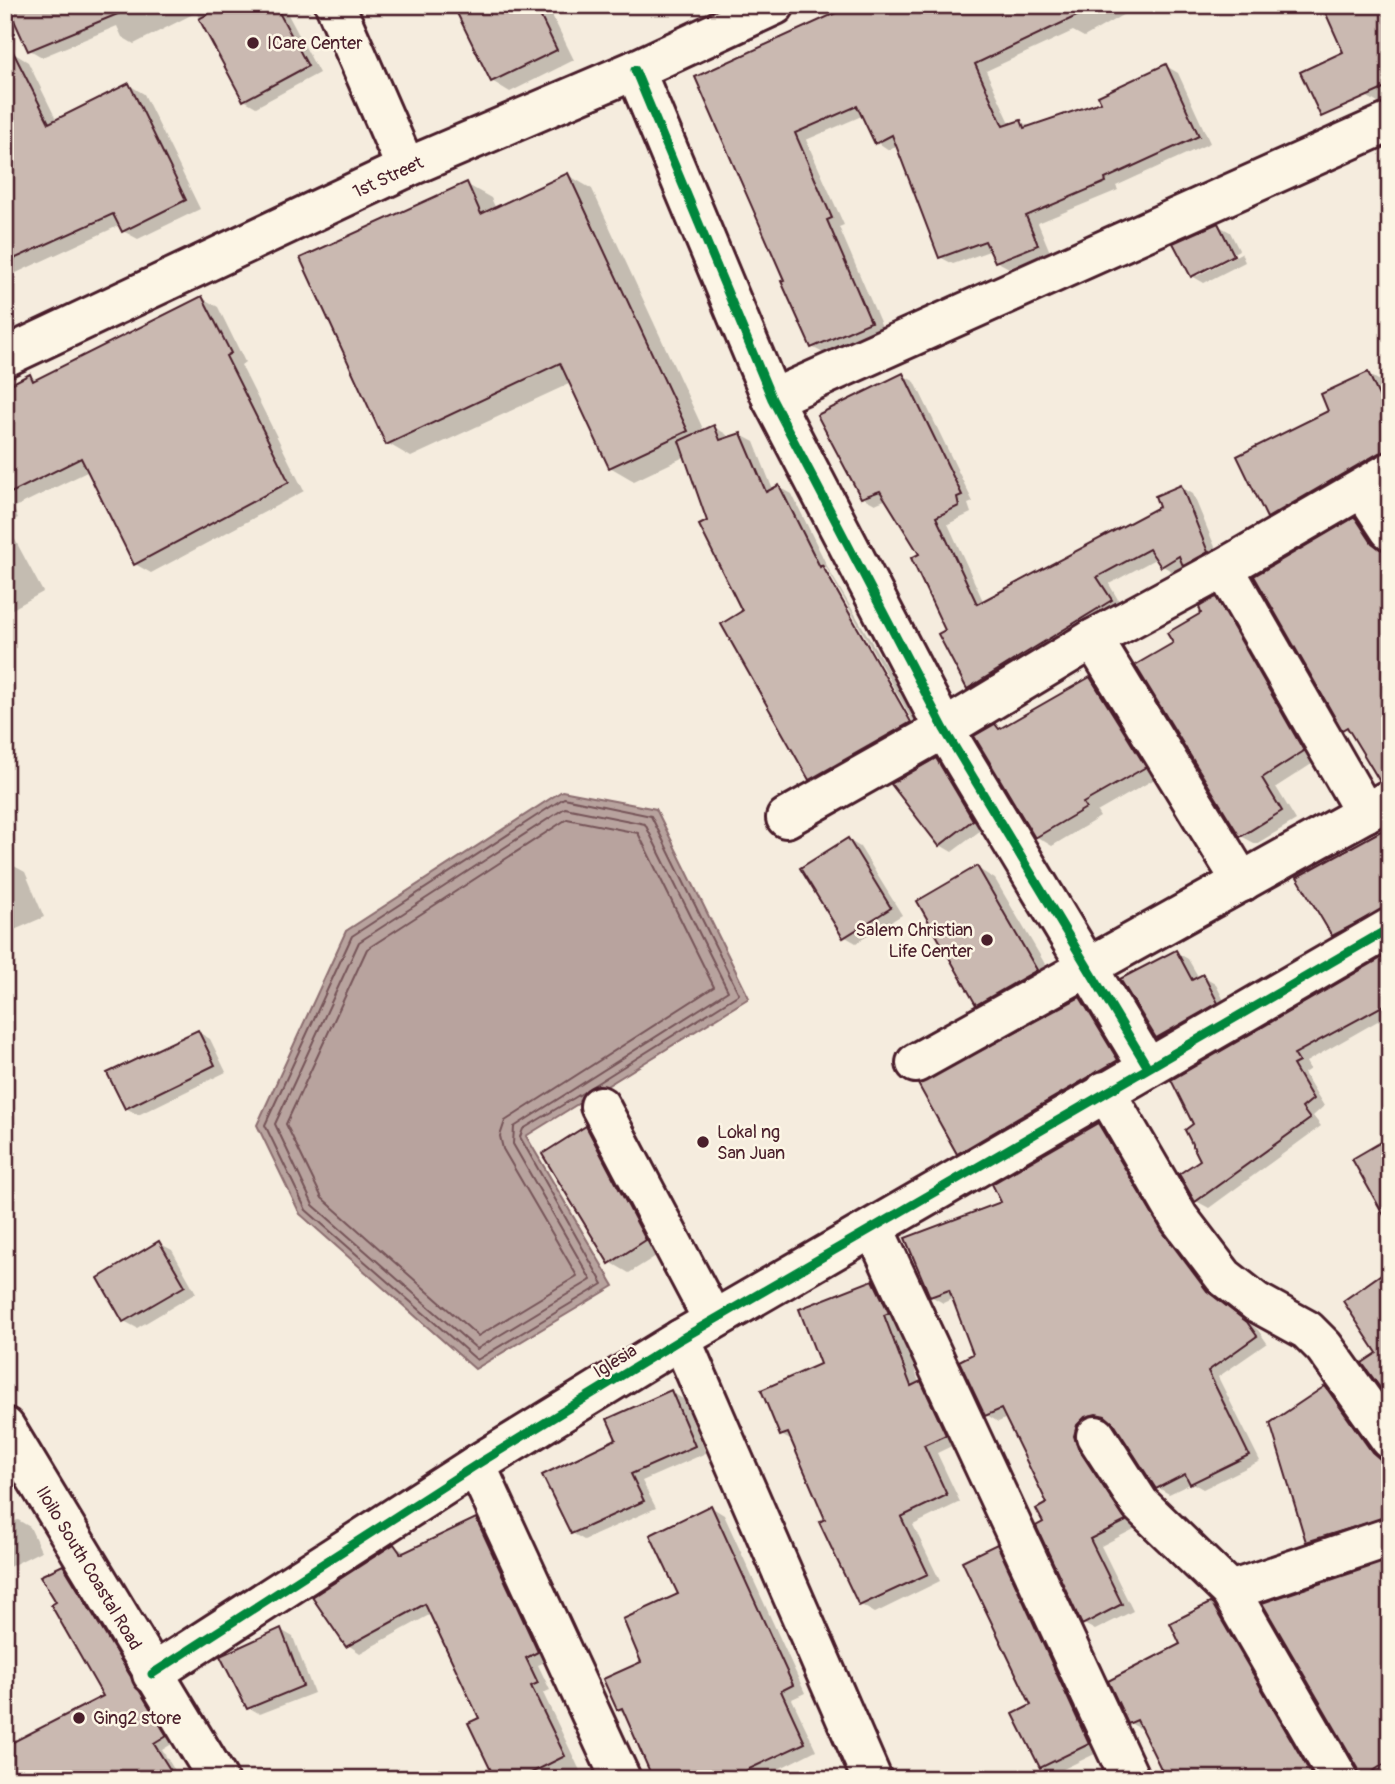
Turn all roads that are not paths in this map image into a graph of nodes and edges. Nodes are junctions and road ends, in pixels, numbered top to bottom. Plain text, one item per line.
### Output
1 (335, 5) edge
2 (775, 5) edge
3 (635, 70) junction
4 (1390, 122) edge
5 (406, 167) junction
6 (5, 358) edge
7 (772, 399) junction
8 (1377, 480) edge
9 (1390, 530) edge
10 (1224, 568) junction
11 (1093, 639) junction
12 (944, 729) junction
13 (1377, 806) edge
14 (786, 818) dead end
15 (1242, 882) junction
16 (1390, 928) edge
17 (1088, 967) junction
18 (916, 1063) dead end
19 (1147, 1066) junction
20 (1105, 1091) junction
21 (600, 1106) dead end
22 (874, 1229) junction
23 (713, 1320) junction
24 (681, 1339) junction
25 (5, 1427) edge
26 (1096, 1437) dead end
27 (1390, 1439) edge
28 (476, 1465) junction
29 (1390, 1537) edge
30 (1230, 1591) junction
31 (152, 1674) junction
32 (218, 1779) edge
33 (621, 1779) edge
34 (872, 1779) edge
35 (1130, 1779) edge
36 (1339, 1779) edge

1 - 5 street
2 - 3 street, 1st Street
3 - 5 street, 1st Street
3 - 7 street
4 - 7 street
5 - 6 street, 1st Street
7 - 12 street
8 - 9 street
8 - 10 street
10 - 11 street
10 - 13 street
11 - 12 street
11 - 15 street
12 - 14 street
12 - 17 street
13 - 15 street
15 - 17 street
16 - 19 street, Iglesia
17 - 18 street
17 - 19 street
19 - 20 street, Iglesia
20 - 22 street, Iglesia
20 - 27 street
21 - 23 street
22 - 23 street, Iglesia
22 - 35 street
23 - 24 street, Iglesia
24 - 28 street, Iglesia
24 - 34 street
25 - 31 street, Iloilo South Coastal Road
26 - 30 street
28 - 31 street, Iglesia
28 - 33 street
29 - 30 street
30 - 36 street
31 - 32 street, Iloilo South Coastal Road

